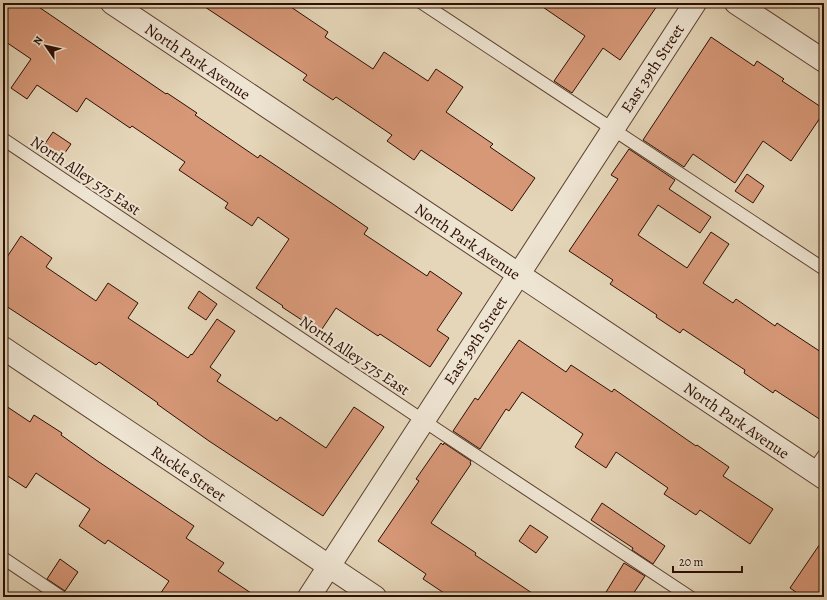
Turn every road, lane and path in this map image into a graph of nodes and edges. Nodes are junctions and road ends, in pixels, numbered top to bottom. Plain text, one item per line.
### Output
1 (112, 3) edge
2 (422, 3) edge
3 (695, 3) edge
4 (736, 3) edge
5 (824, 61) edge
6 (612, 129) junction
7 (3, 139) edge
8 (824, 269) edge
9 (518, 274) junction
10 (3, 348) edge
11 (423, 421) junction
12 (820, 468) edge
13 (3, 558) edge
14 (329, 566) junction
15 (62, 597) edge
16 (309, 597) edge
17 (375, 597) edge
18 (690, 597) edge

1 - 9 street, North Park Avenue
2 - 6 lane
3 - 6 street, East 39th Street
4 - 5 street
6 - 8 lane
6 - 9 street, East 39th Street
7 - 11 lane, North Alley 575 East
9 - 11 street, East 39th Street
9 - 12 street, North Park Avenue
10 - 14 street, Ruckle Street
11 - 14 street, East 39th Street
11 - 18 lane, North Alley 575 East
13 - 15 lane
14 - 16 street, East 39th Street
14 - 17 street, Ruckle Street

